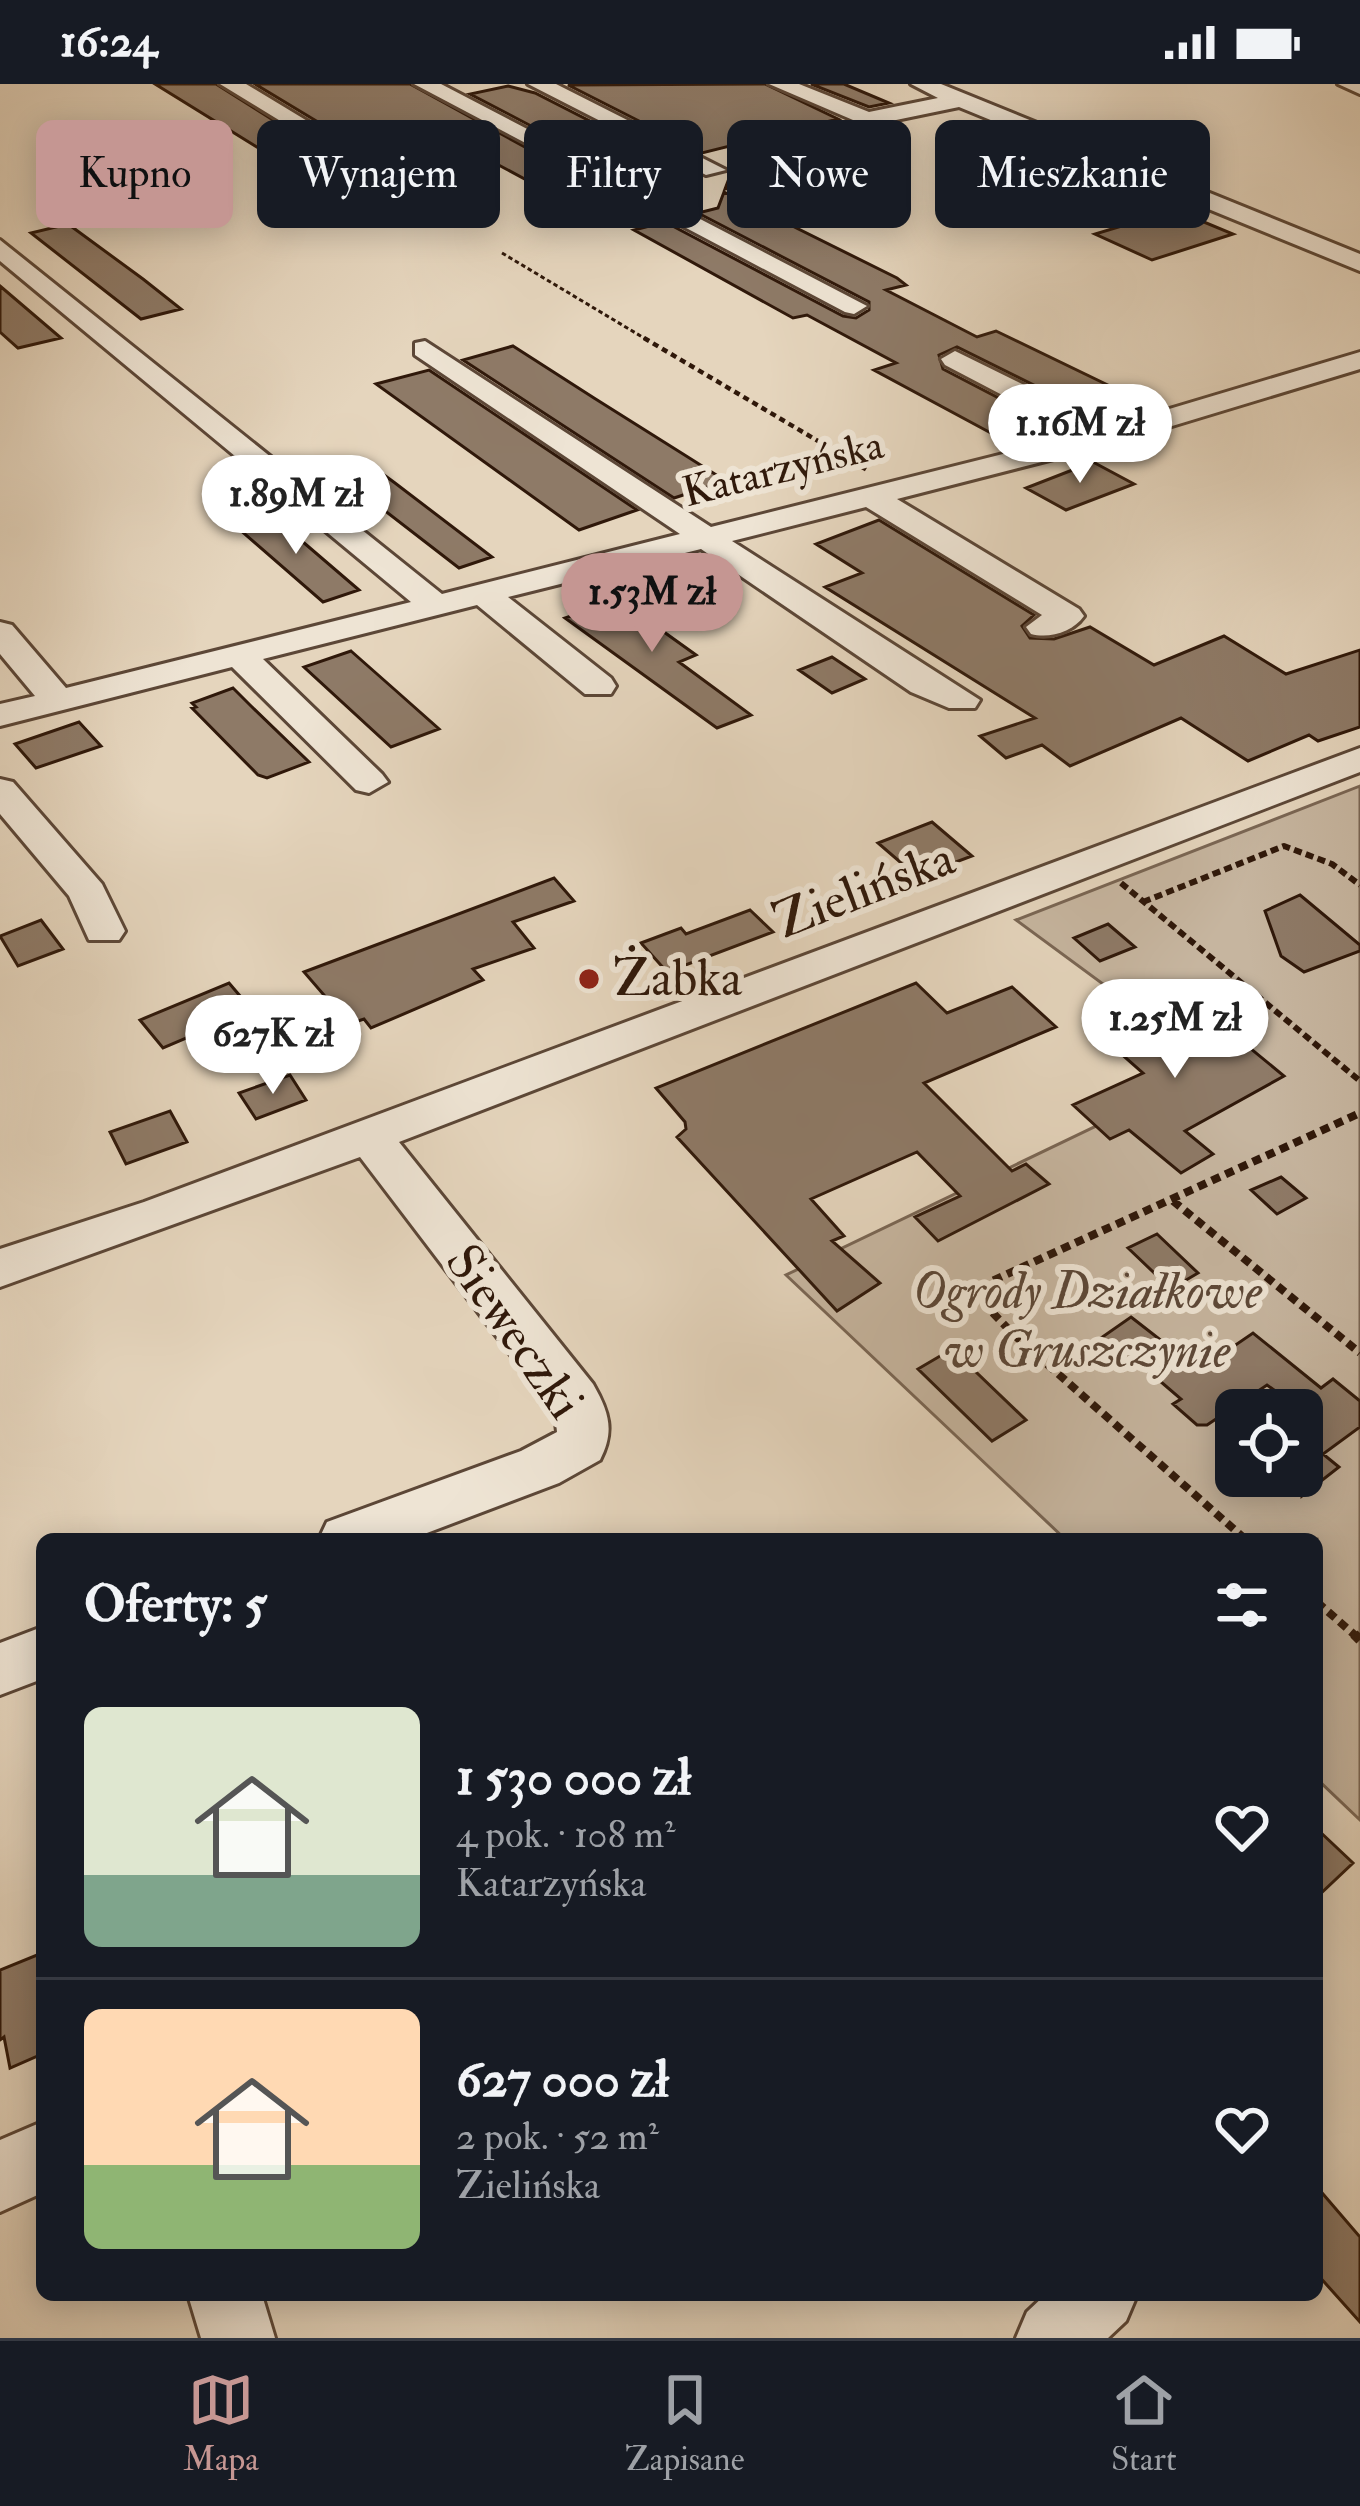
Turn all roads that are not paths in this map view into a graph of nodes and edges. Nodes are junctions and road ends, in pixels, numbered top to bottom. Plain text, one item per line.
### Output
1 (231, 84) edge
2 (425, 84) edge
3 (538, 84) edge
4 (780, 84) edge
5 (922, 84) edge
6 (1348, 84) edge
7 (1360, 88) edge
8 (962, 100) junction
9 (291, 120) edge
10 (713, 170) dead end
11 (0, 248) edge
12 (1360, 263) edge
13 (854, 306) dead end
14 (425, 349) dead end
15 (955, 359) dead end
16 (1360, 360) edge
17 (1106, 437) junction
18 (885, 492) junction
19 (709, 538) junction
20 (485, 595) junction
21 (438, 607) junction
22 (1043, 627) dead end
23 (0, 632) edge
24 (240, 656) junction
25 (598, 686) dead end
26 (962, 700) dead end
27 (58, 701) junction
28 (0, 715) edge
29 (1360, 759) edge
30 (369, 782) dead end
31 (0, 790) edge
32 (104, 931) dead end
33 (369, 1136) junction
34 (0, 1268) edge
35 (363, 1533) edge
36 (36, 1655) edge
37 (0, 1669) edge
38 (36, 2159) edge
39 (0, 2176) edge
40 (227, 2301) edge
41 (1093, 2301) edge
42 (238, 2338) edge
43 (1053, 2338) edge

1 - 9 street
2 - 13 street
3 - 10 street
4 - 8 street
5 - 8 street
6 - 7 street
8 - 12 street
11 - 21 street
14 - 19 street
15 - 17 street
16 - 17 street, Katarzyńska
17 - 18 street, Katarzyńska
18 - 19 street, Katarzyńska
18 - 22 street
19 - 20 street, Katarzyńska
19 - 26 street
20 - 21 street, Katarzyńska
20 - 25 street
21 - 24 street, Katarzyńska
23 - 27 street
24 - 27 street, Katarzyńska
24 - 30 street
27 - 28 street, Katarzyńska
29 - 33 street, Zielińska
31 - 32 street
33 - 34 street, Zielińska
33 - 35 street, Sieweczki
36 - 37 street
38 - 39 street
40 - 42 street
41 - 43 street

